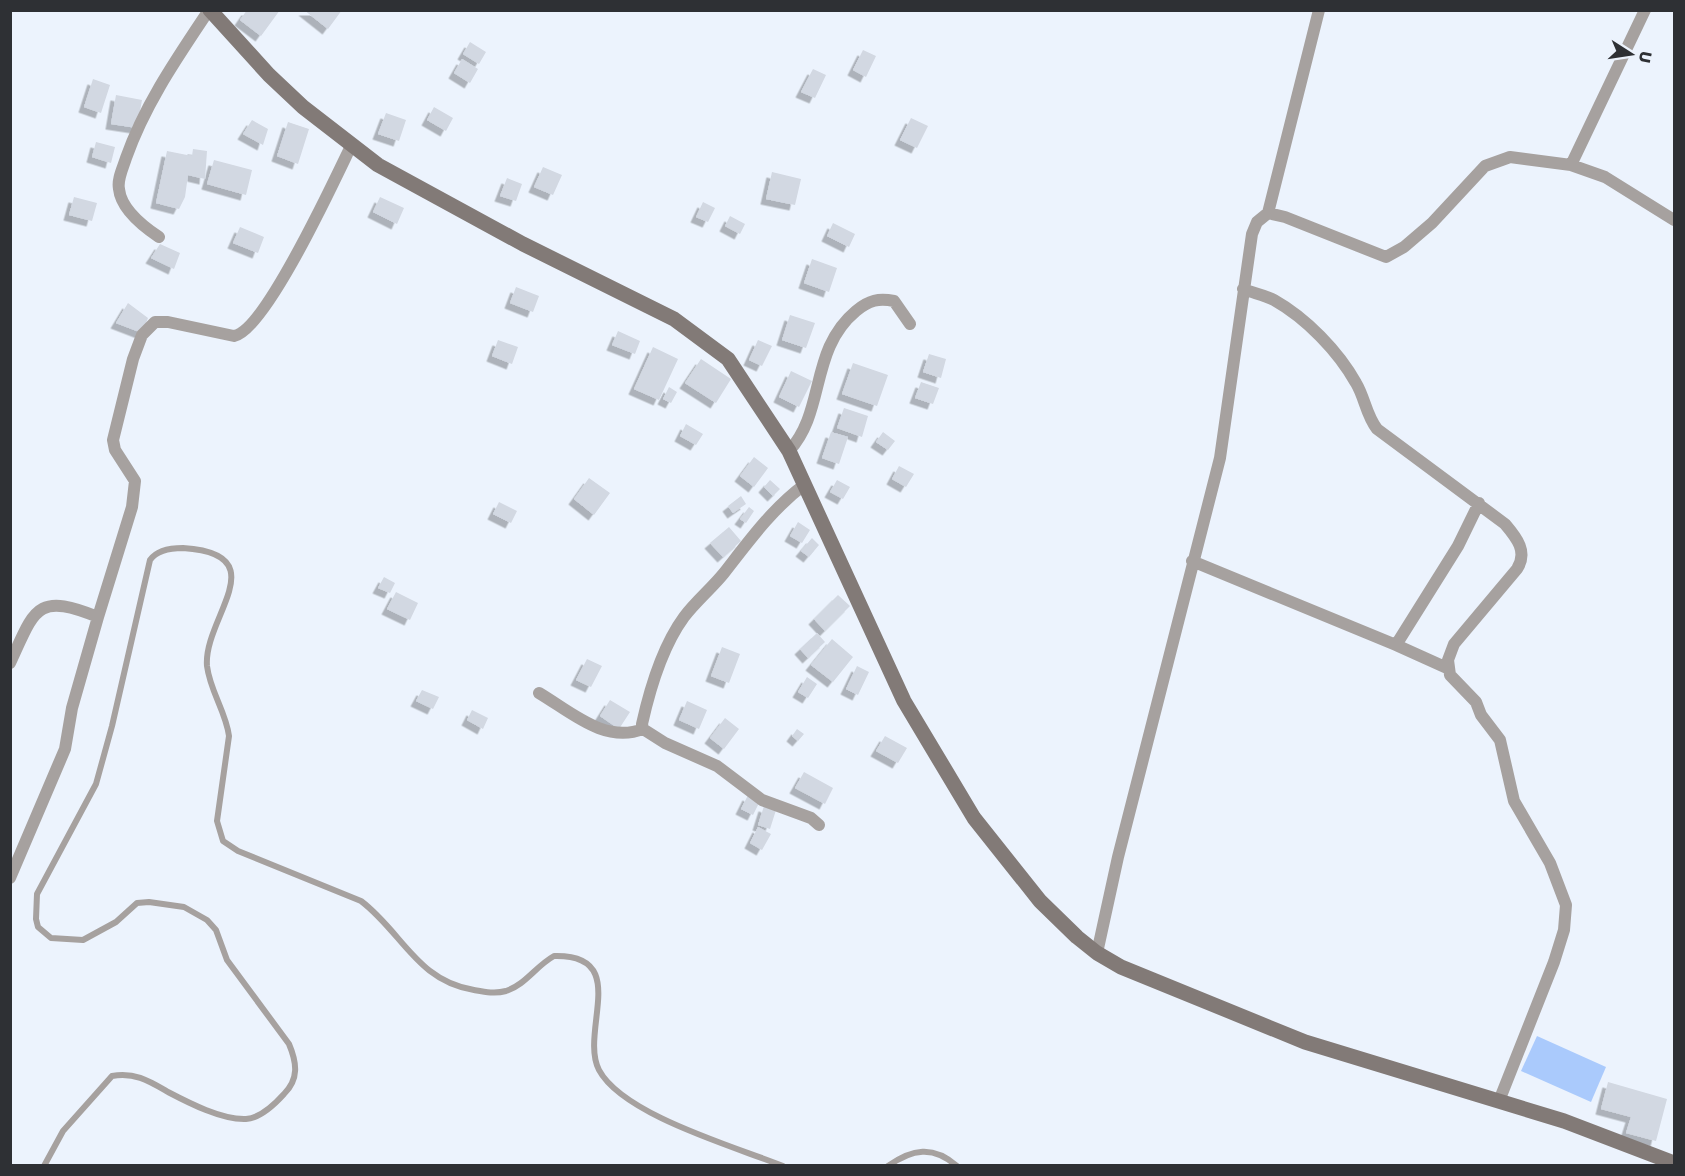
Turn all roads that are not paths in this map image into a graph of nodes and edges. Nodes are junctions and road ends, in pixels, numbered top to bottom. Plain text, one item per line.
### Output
1 (209, 10) edge
2 (1319, 10) edge
3 (1645, 10) edge
4 (351, 146) junction
5 (1571, 165) junction
6 (1268, 213) junction
7 (1674, 220) edge
8 (159, 237) dead end
9 (1243, 289) junction
10 (910, 324) dead end
11 (789, 451) junction
12 (804, 485) junction
13 (1479, 503) junction
14 (1192, 561) junction
15 (98, 617) junction
16 (1396, 645) junction
17 (10, 663) edge
18 (1447, 668) junction
19 (539, 693) dead end
20 (643, 729) junction
21 (819, 825) dead end
22 (10, 878) edge
23 (1096, 954) junction
24 (1499, 1101) junction
25 (1674, 1163) edge
26 (44, 1166) edge
27 (783, 1166) edge
28 (888, 1166) edge
29 (957, 1166) edge

1 - 4 main road
1 - 8 street
2 - 6 street
3 - 5 street
4 - 11 main road
4 - 15 street
5 - 6 street
5 - 7 street
6 - 9 street
9 - 13 street
9 - 14 street
10 - 11 street
11 - 12 main road
12 - 20 street
12 - 23 main road
13 - 16 street
13 - 18 street
14 - 16 street
14 - 23 street
15 - 17 street
15 - 22 street
16 - 18 street
18 - 24 street
19 - 20 street
20 - 21 street
23 - 24 main road
24 - 25 main road
26 - 27 lane
28 - 29 lane

